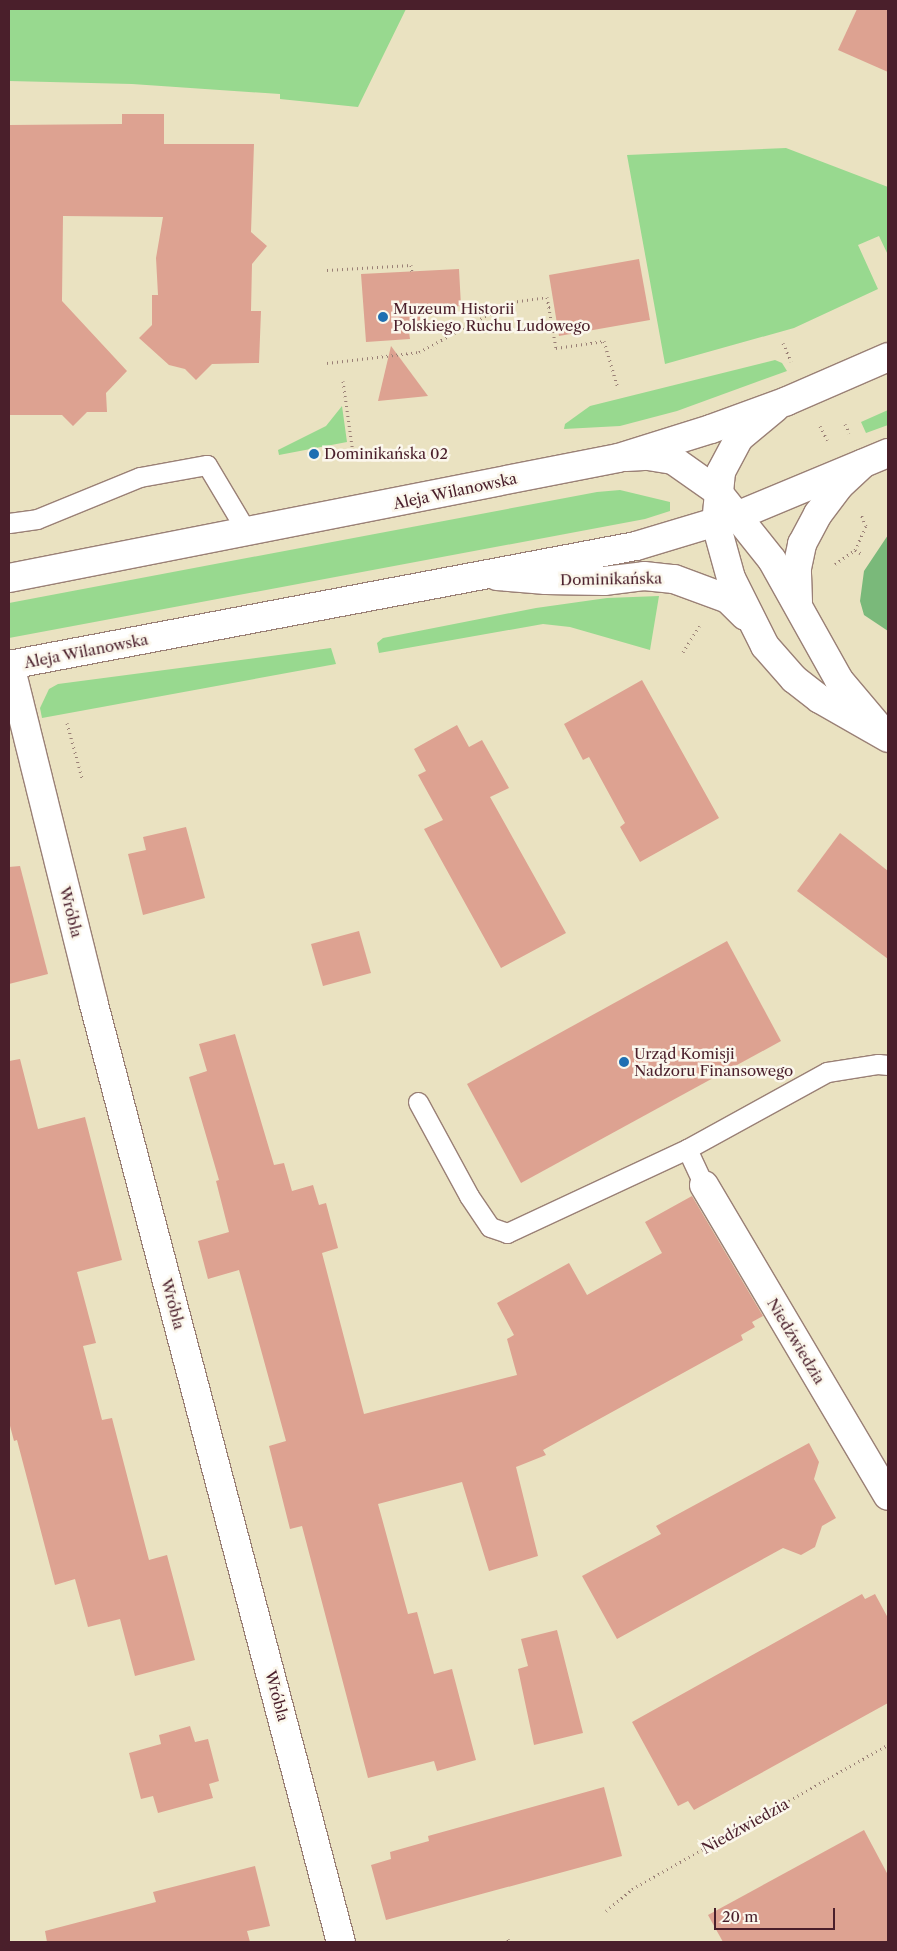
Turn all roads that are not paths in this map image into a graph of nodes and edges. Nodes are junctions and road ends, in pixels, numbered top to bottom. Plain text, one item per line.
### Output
1 (888, 357) edge
2 (787, 401) junction
3 (888, 453) edge
4 (618, 458) junction
5 (863, 464) junction
6 (717, 491) junction
7 (727, 519) junction
8 (9, 523) edge
9 (247, 532) junction
10 (487, 575) junction
11 (9, 578) edge
12 (798, 602) junction
13 (752, 622) junction
14 (9, 665) edge
15 (888, 738) edge
16 (888, 1065) edge
17 (418, 1102) dead end
18 (687, 1149) junction
19 (704, 1186) joint
20 (888, 1496) edge
21 (341, 1942) edge

1 - 2 street, Aleja Wilanowska
2 - 4 street, Aleja Wilanowska
2 - 6 street
3 - 5 street, Aleja Wilanowska
4 - 6 street, Dominikańska
4 - 9 street, Aleja Wilanowska
5 - 7 street, Aleja Wilanowska
5 - 12 street, Dominikańska
6 - 7 street, Dominikańska
7 - 10 street, Aleja Wilanowska
7 - 12 street, Dominikańska
7 - 13 street, Dominikańska
8 - 9 lane
9 - 11 street, Aleja Wilanowska
10 - 13 street, Dominikańska
10 - 14 street, Aleja Wilanowska
12 - 15 street, Dominikańska
13 - 15 street, Dominikańska
14 - 21 street, Wróbla
16 - 18 lane
17 - 18 lane
18 - 19 lane
19 - 20 street, Niedźwiedzia

